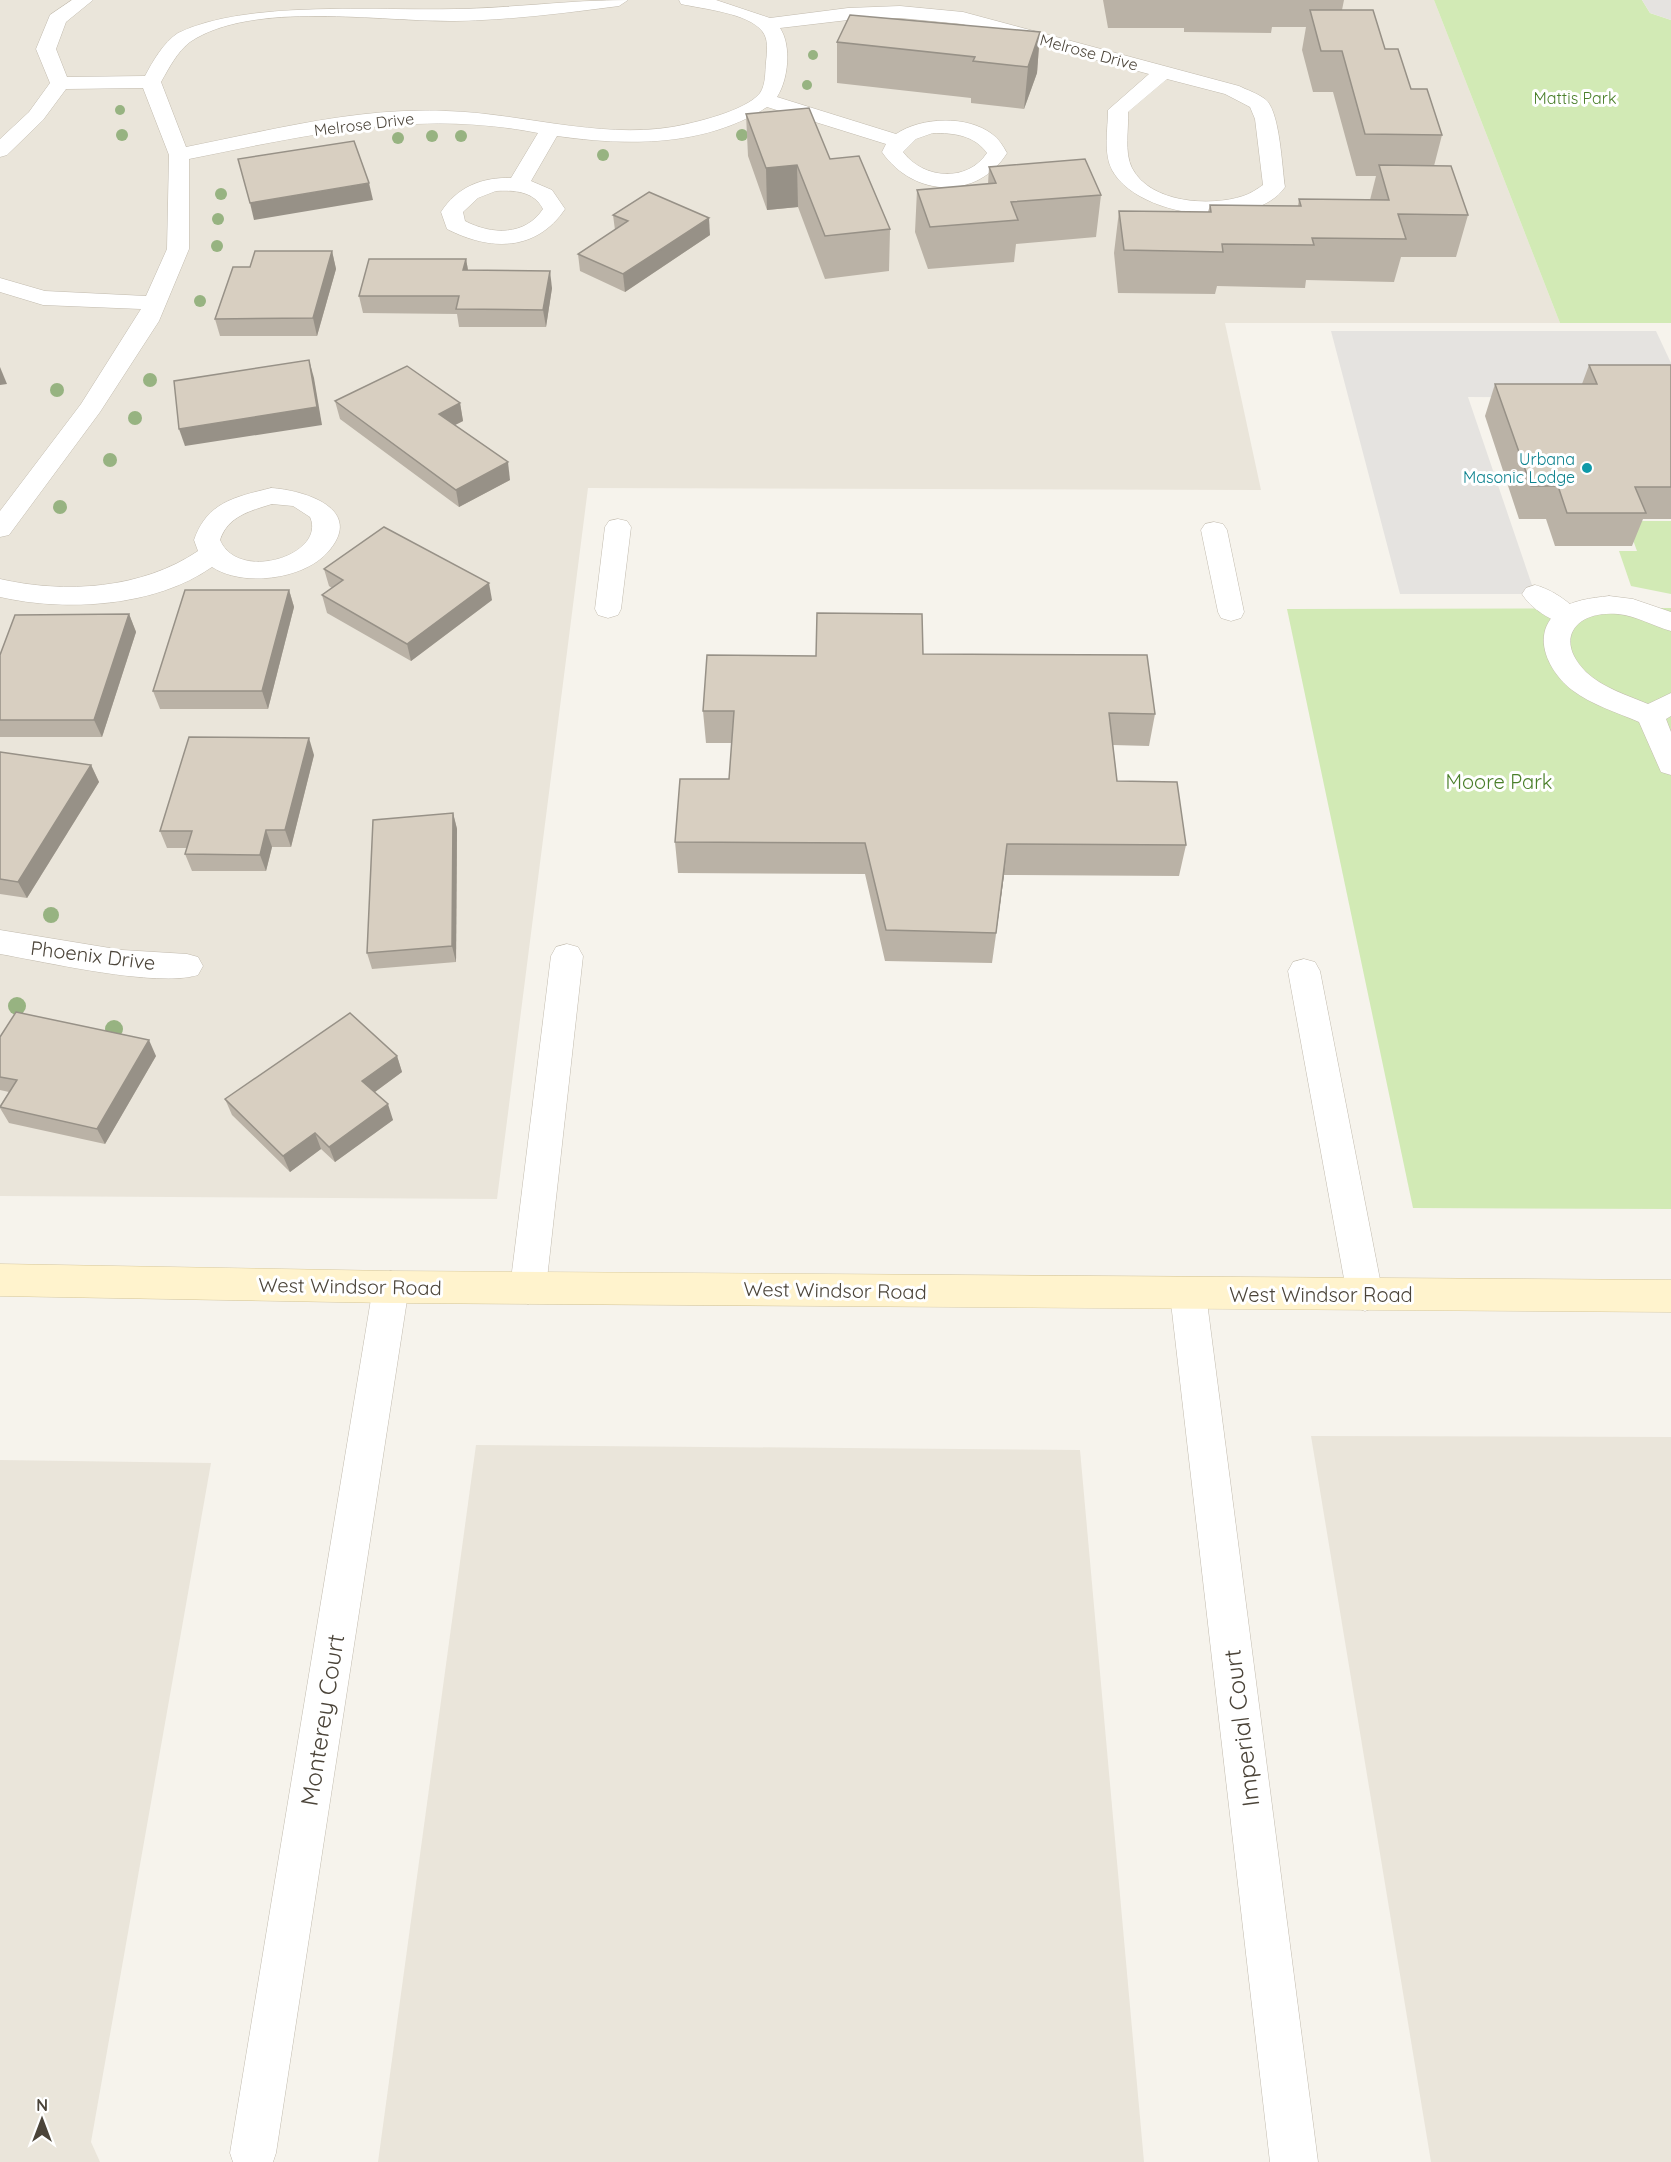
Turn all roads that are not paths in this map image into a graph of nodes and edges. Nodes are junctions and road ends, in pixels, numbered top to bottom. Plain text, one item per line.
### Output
1 (84, 0) edge
2 (619, 0) edge
3 (688, 0) edge
4 (522, 6) edge
5 (766, 24) junction
6 (1163, 72) junction
7 (60, 82) junction
8 (151, 82) junction
9 (764, 100) junction
10 (551, 129) junction
11 (898, 141) dead end
12 (0, 151) edge
13 (179, 155) junction
14 (518, 184) dead end
15 (0, 285) edge
16 (155, 303) junction
17 (618, 527) dead end
18 (0, 529) edge
19 (1214, 530) dead end
20 (211, 555) dead end
21 (0, 588) edge
22 (1535, 594) dead end
23 (608, 609) dead end
24 (1231, 612) dead end
25 (1568, 617) junction
26 (1671, 622) edge
27 (1660, 710) edge
28 (1671, 765) edge
29 (0, 942) edge
30 (567, 956) dead end
31 (187, 966) dead end
32 (1304, 971) dead end
33 (0, 1280) edge
34 (391, 1287) junction
35 (528, 1288) junction
36 (1188, 1294) junction
37 (1365, 1294) junction
38 (1671, 1296) edge
39 (253, 2153) dead end
40 (1294, 2162) edge

1 - 7 street
2 - 4 street
3 - 5 street, Melrose Drive
4 - 8 street
5 - 6 street, Melrose Drive
5 - 9 street
6 - 6 street, Melrose Drive
7 - 8 street
7 - 12 street
8 - 13 street
9 - 10 street, Melrose Drive
9 - 11 street
10 - 13 street, Melrose Drive
10 - 14 street
13 - 16 street
15 - 16 street
16 - 18 street
17 - 23 street
19 - 24 street
20 - 21 street
22 - 25 street
25 - 26 street
25 - 27 street
27 - 28 street
29 - 31 street, Phoenix Drive
30 - 35 street
32 - 37 street
33 - 34 main road, West Windsor Road
34 - 35 main road, West Windsor Road
34 - 39 street, Monterey Court
35 - 36 main road, West Windsor Road
36 - 37 main road, West Windsor Road
36 - 40 street, Imperial Court
37 - 38 main road, West Windsor Road

